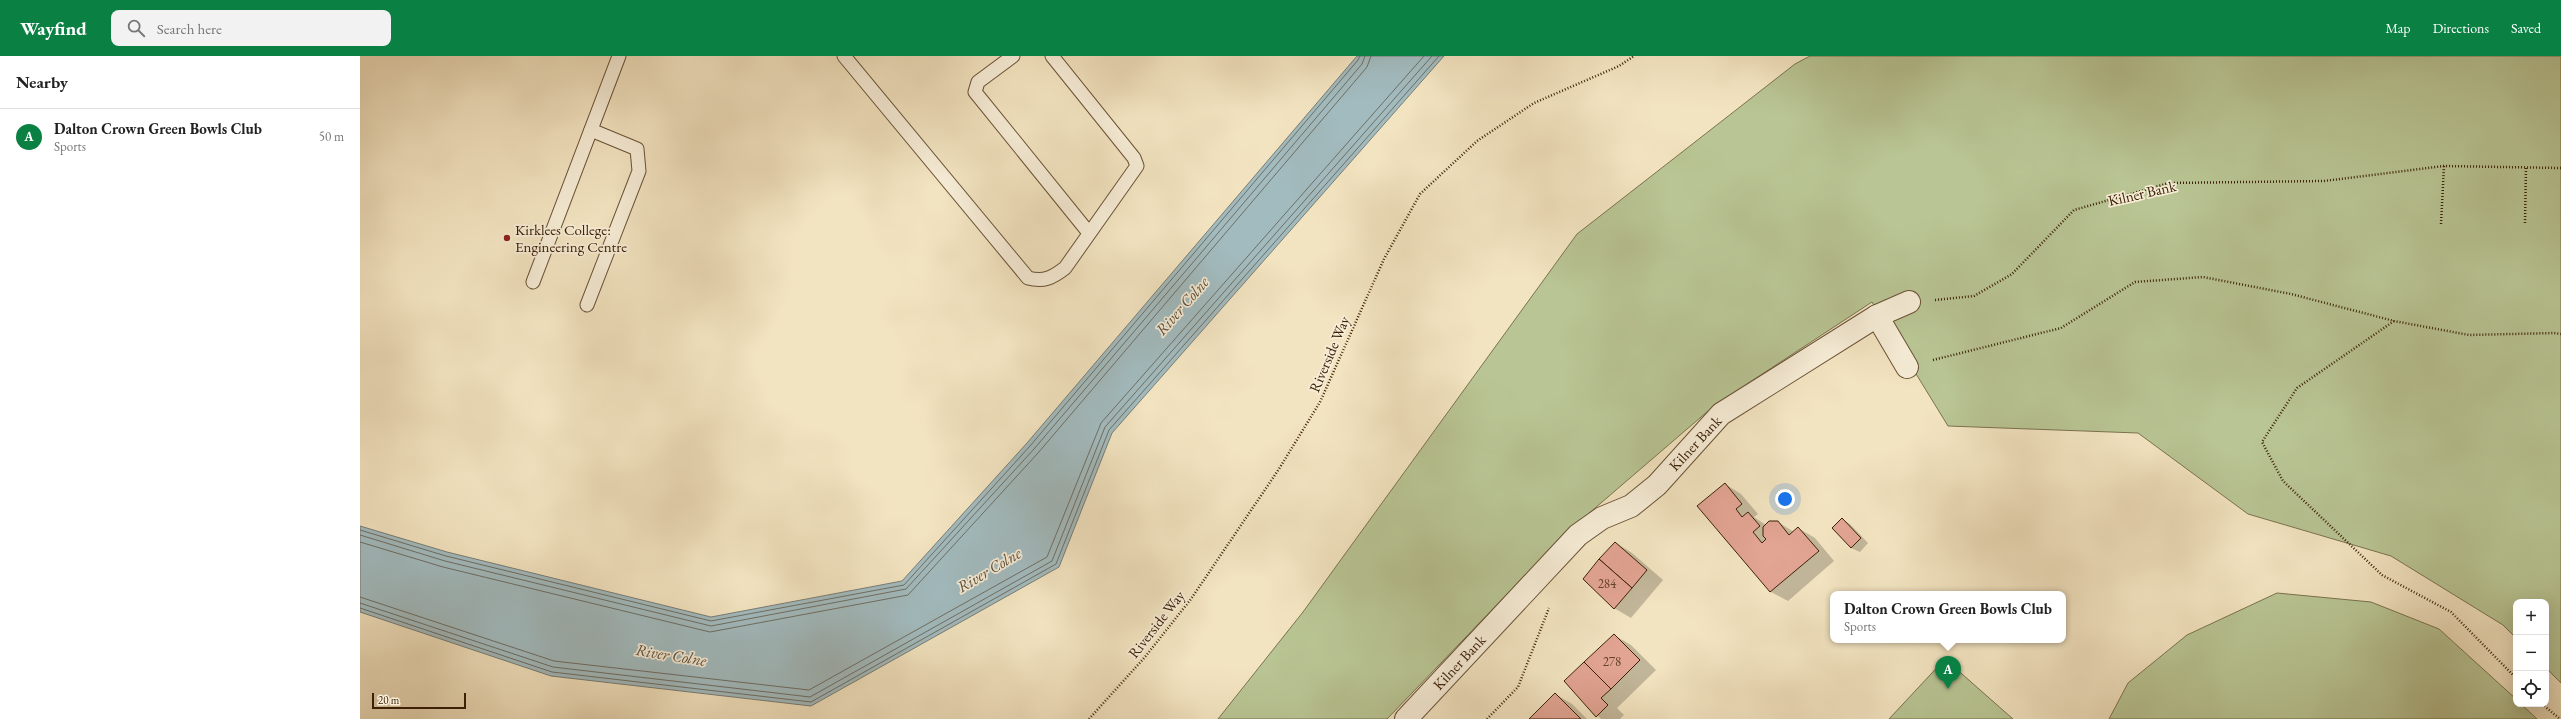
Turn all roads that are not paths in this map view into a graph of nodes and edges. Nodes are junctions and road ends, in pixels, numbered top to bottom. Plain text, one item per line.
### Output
1 (619, 56) edge
2 (844, 56) edge
3 (1013, 56) edge
4 (1052, 56) edge
5 (591, 130) junction
6 (1089, 233) junction
7 (533, 282) dead end
8 (1909, 302) road end
9 (587, 305) dead end
10 (1877, 316) junction
11 (1907, 367) road end
12 (1406, 719) edge

1 - 5 lane
2 - 6 lane
3 - 6 lane
4 - 6 lane
5 - 7 lane
5 - 9 lane
8 - 10 street, Kilner Bank
10 - 11 street
10 - 12 street, Kilner Bank

